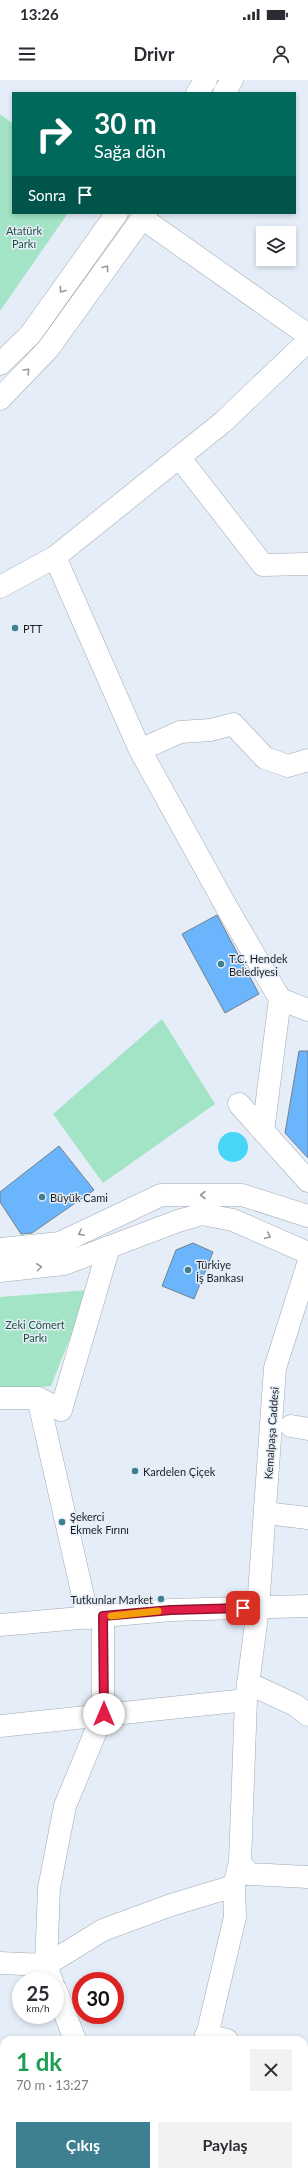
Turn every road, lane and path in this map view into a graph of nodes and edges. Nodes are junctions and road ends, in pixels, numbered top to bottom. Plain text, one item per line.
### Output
1 (206, 80) edge
2 (232, 80) edge
3 (198, 92) edge
4 (225, 92) edge
5 (116, 214) edge
6 (144, 215) edge
7 (308, 335) edge
8 (308, 341) edge
9 (0, 364) edge
10 (0, 399) edge
11 (179, 457) junction
12 (55, 557) junction
13 (308, 564) edge
14 (0, 586) edge
15 (140, 750) junction
16 (308, 760) edge
17 (280, 999) junction
18 (308, 1010) edge
19 (240, 1104) dead end
20 (263, 1131) junction
21 (308, 1181) edge
22 (308, 1216) edge
23 (116, 1244) junction
24 (0, 1249) edge
25 (308, 1253) edge
26 (308, 1264) edge
27 (0, 1271) edge
28 (0, 1398) edge
29 (38, 1398) junction
30 (265, 1513) junction
31 (308, 1518) edge
32 (308, 1606) edge
33 (258, 1608) junction
34 (96, 1617) junction
35 (0, 1625) edge
36 (247, 1691) junction
37 (104, 1714) junction
38 (308, 1715) edge
39 (0, 1726) edge
40 (240, 1862) junction
41 (308, 1877) edge
42 (234, 1886) junction
43 (0, 1963) edge
44 (44, 1972) edge
45 (49, 1972) edge
46 (50, 1972) edge
47 (64, 2011) edge
48 (73, 2036) edge
49 (213, 2036) edge

1 - 3 street
2 - 4 street
5 -> 9 street
6 - 7 street
10 -> 6 street
8 - 11 street
11 - 12 street
11 - 13 street
12 - 14 street
12 - 15 street
15 - 16 street
15 - 17 street
17 - 18 street
17 - 20 street
19 - 20 street
20 - 21 street
22 -> 24 street
23 -> 25 street
27 -> 23 street
23 - 29 street
26 - 30 street, Kemalpaşa Caddesi
28 - 29 street
29 - 34 street
30 - 31 street
30 - 33 street, Kemalpaşa Caddesi
32 - 33 street
33 - 34 street
33 - 36 street, Kemalpaşa Caddesi
34 - 35 street
34 - 37 street
36 - 37 street
36 - 38 street
36 - 40 street, Kemalpaşa Caddesi
37 - 39 street
37 - 45 street
40 - 41 street
40 - 42 street, Kemalpaşa Caddesi
42 - 46 street
42 - 49 street, Kemalpaşa Caddesi
43 - 44 street
47 - 48 street

